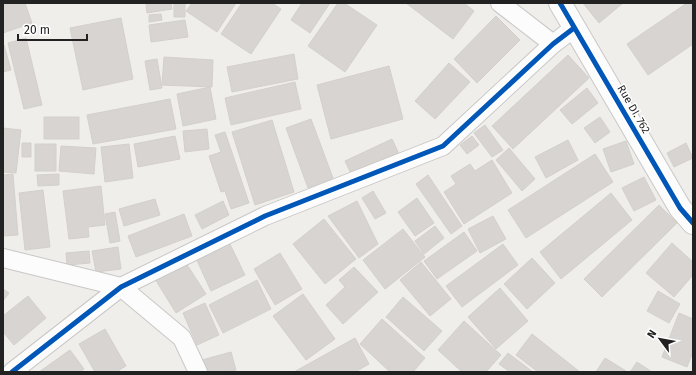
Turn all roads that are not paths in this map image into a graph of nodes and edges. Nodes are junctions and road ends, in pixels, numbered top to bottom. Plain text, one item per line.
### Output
1 (500, 3) edge
2 (560, 3) edge
3 (574, 28) junction
4 (553, 44) junction
5 (693, 223) edge
6 (3, 258) edge
7 (121, 287) junction
8 (12, 372) edge
9 (198, 372) edge

1 - 4 street
2 - 3 street, Rue DI. 762
3 - 4 street
3 - 5 street, Rue DI. 762
4 - 7 street
6 - 7 street
7 - 8 street
7 - 9 street

